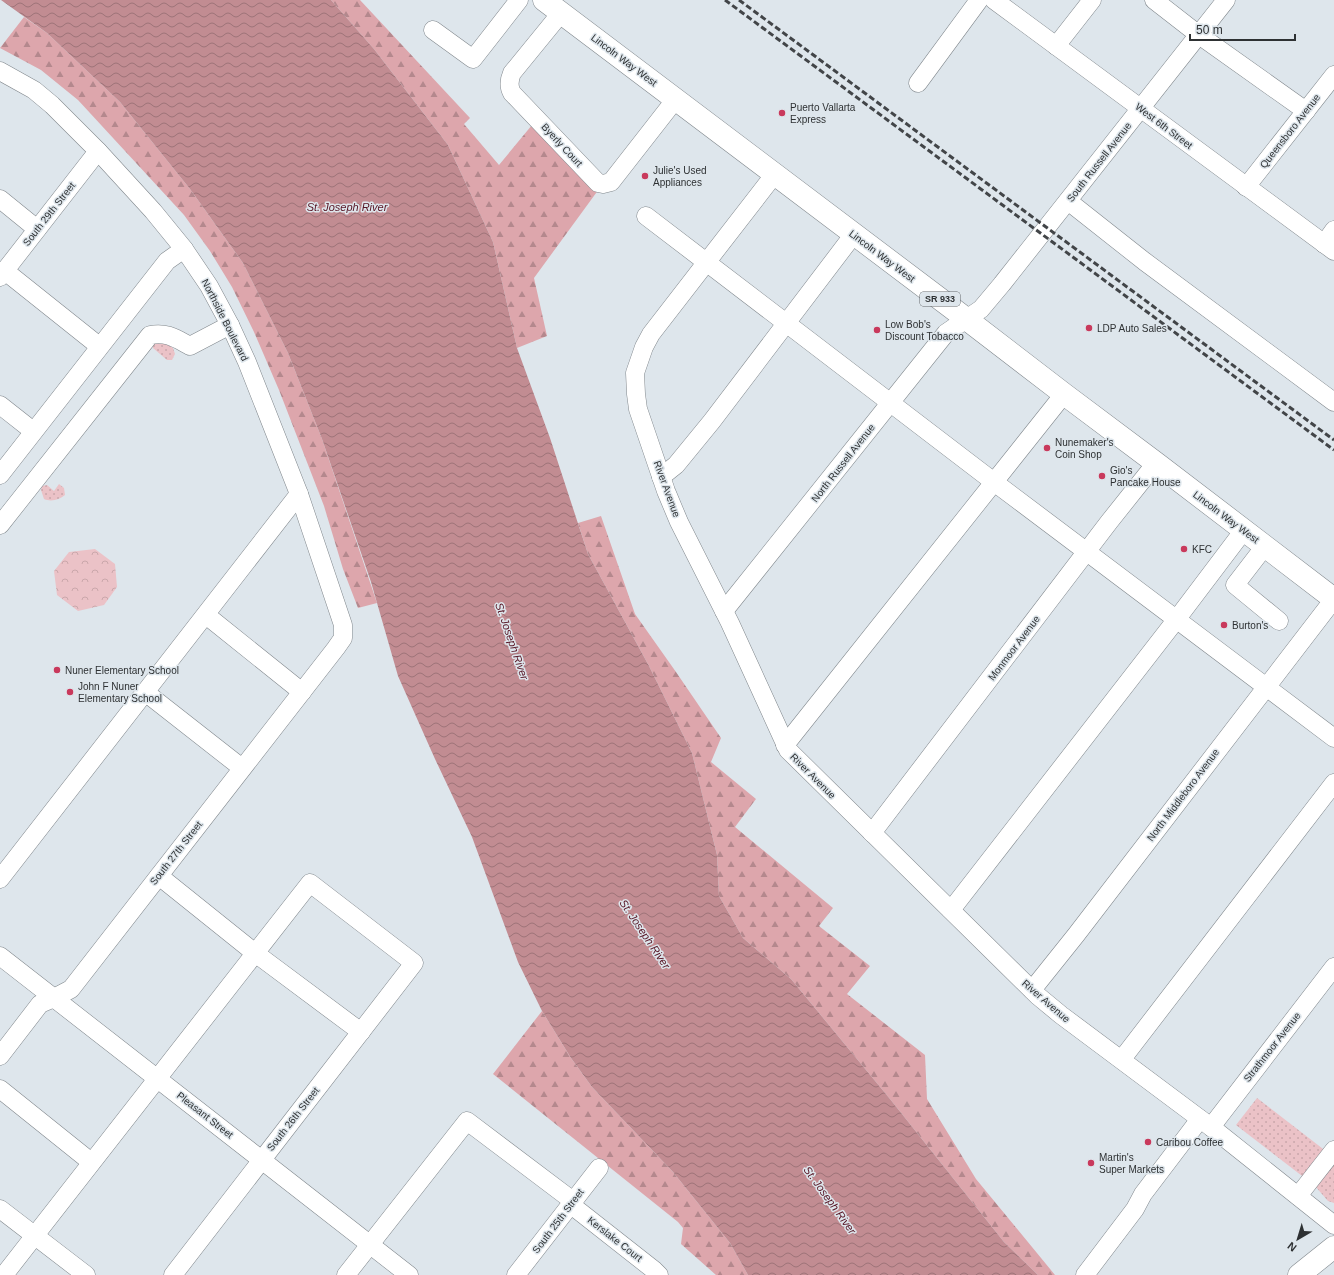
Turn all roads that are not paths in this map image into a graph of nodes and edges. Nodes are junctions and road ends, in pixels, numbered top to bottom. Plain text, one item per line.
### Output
1 (519, 0) edge
2 (979, 0) edge
3 (994, 0) edge
4 (1092, 0) edge
5 (1154, 0) edge
6 (1226, 0) edge
7 (552, 6) edge
8 (433, 30) dead end
9 (1199, 34) junction
10 (1056, 46) junction
11 (0, 71) edge
12 (1334, 75) edge
13 (918, 83) dead end
14 (675, 100) junction
15 (1141, 108) junction
16 (1306, 111) junction
17 (98, 151) junction
18 (774, 175) junction
19 (1246, 187) junction
20 (0, 199) edge
21 (1068, 201) junction
22 (646, 216) dead end
23 (37, 229) junction
24 (854, 234) junction
25 (1331, 242) edge
26 (184, 249) junction
27 (707, 263) junction
28 (2, 274) edge
29 (966, 319) junction
30 (785, 324) junction
31 (230, 325) junction
32 (100, 346) junction
33 (1064, 394) junction
34 (1334, 402) edge
35 (890, 403) junction
36 (0, 405) edge
37 (33, 431) junction
38 (1156, 463) junction
39 (0, 475) edge
40 (661, 477) junction
41 (994, 482) junction
42 (299, 494) junction
43 (0, 525) edge
44 (1244, 530) junction
45 (1265, 546) junction
46 (1087, 552) junction
47 (1334, 599) edge
48 (724, 612) junction
49 (206, 615) junction
50 (1176, 620) junction
51 (1279, 621) dead end
52 (343, 638) joint
53 (1266, 687) junction
54 (145, 692) junction
55 (302, 692) junction
56 (1334, 738) edge
57 (785, 746) junction
58 (242, 768) junction
59 (1334, 783) edge
60 (872, 833) junction
61 (159, 876) junction
62 (0, 879) edge
63 (951, 910) junction
64 (255, 953) junction
65 (0, 956) edge
66 (1334, 967) edge
67 (1032, 990) junction
68 (54, 998) junction
69 (361, 1032) junction
70 (0, 1056) edge
71 (1122, 1059) junction
72 (157, 1078) junction
73 (0, 1089) edge
74 (1205, 1123) junction
75 (1334, 1150) edge
76 (262, 1160) junction
77 (92, 1162) junction
78 (599, 1168) dead end
79 (1298, 1196) junction
80 (572, 1203) junction
81 (0, 1209) edge
82 (1334, 1225) edge
83 (34, 1236) junction
84 (370, 1245) junction
85 (1334, 1247) edge
86 (4, 1275) edge
87 (86, 1275) edge
88 (173, 1275) edge
89 (346, 1275) edge
90 (409, 1275) edge
91 (516, 1275) edge
92 (659, 1275) edge
93 (1085, 1275) edge
94 (1299, 1275) edge

1 - 8 street
2 - 13 street
3 - 10 street, West 6th Street
4 - 10 street
5 - 9 street
6 - 9 street, South Russell Avenue
7 - 14 main road, Lincoln Way West / SR 933
7 - 14 street, Byerly Court
9 - 15 street, South Russell Avenue
9 - 16 street
10 - 15 street, West 6th Street
11 - 17 street, Northside Boulevard
12 - 16 street, Queensboro Avenue
14 - 18 main road, Lincoln Way West / SR 933
15 - 19 street, West 6th Street
15 - 21 street, South Russell Avenue
16 - 19 street, Queensboro Avenue
17 - 23 street, South 29th Street
17 - 26 street, Northside Boulevard
18 - 24 main road, Lincoln Way West / SR 933
18 - 27 street, River Avenue
19 - 25 street, West 6th Street
20 - 23 street
21 - 29 street, South Russell Avenue
21 - 34 street
22 - 27 street
23 - 28 street, South 29th Street
24 - 29 main road, Lincoln Way West / SR 933
24 - 30 street
26 - 31 street, Northside Boulevard
26 - 32 street
27 - 30 street
27 - 40 street, River Avenue
28 - 32 street
29 - 33 main road, Lincoln Way West / SR 933
29 - 35 street, North Russell Avenue
30 - 35 street
30 - 40 street
31 - 42 street, Northside Boulevard
31 - 43 street
32 - 37 street
33 - 38 main road, Lincoln Way West / SR 933
33 - 41 street
35 - 41 street
35 - 48 street, North Russell Avenue
36 - 37 street
37 - 39 street
38 - 44 main road, Lincoln Way West / SR 933
38 - 46 street, Monmoor Avenue
40 - 48 street, River Avenue
41 - 46 street
41 - 57 street
42 - 49 street
42 - 52 street, Northside Boulevard
44 - 45 main road, Lincoln Way West / SR 933
44 - 50 street
45 - 47 main road, Lincoln Way West / SR 933
45 - 51 street
46 - 50 street
46 - 60 street, Monmoor Avenue
47 - 53 street, North Middleboro Avenue
48 - 57 street, River Avenue
49 - 54 street
49 - 55 street
50 - 53 street
50 - 63 street
52 - 55 street, South 27th Street
53 - 56 street
53 - 67 street, North Middleboro Avenue
54 - 58 street
54 - 62 street
55 - 58 street, South 27th Street
57 - 60 street, River Avenue
58 - 61 street, South 27th Street
59 - 71 street
60 - 63 street, River Avenue
61 - 64 street
61 - 68 street, South 27th Street
63 - 67 street, River Avenue
64 - 69 street
64 - 69 street, South 26th Street
64 - 72 street
65 - 68 street, Pleasant Street
66 - 74 street, Strathmoor Avenue
67 - 71 street, River Avenue
68 - 70 street, South 27th Street
68 - 72 street, Pleasant Street
69 - 76 street, South 26th Street
71 - 74 street, River Avenue
72 - 76 street, Pleasant Street
72 - 77 street
73 - 77 street
74 - 79 street, River Avenue
74 - 93 street, Strathmoor Avenue
75 - 79 street
76 - 84 street, Pleasant Street
76 - 88 street, South 26th Street
77 - 83 street
78 - 80 street, South 25th Street
79 - 82 street, River Avenue
80 - 84 street, Kerslake Court
80 - 91 street, South 25th Street
80 - 92 street, Kerslake Court
81 - 83 street
83 - 86 street
83 - 87 street
84 - 89 street
84 - 90 street, Pleasant Street
85 - 94 main road

